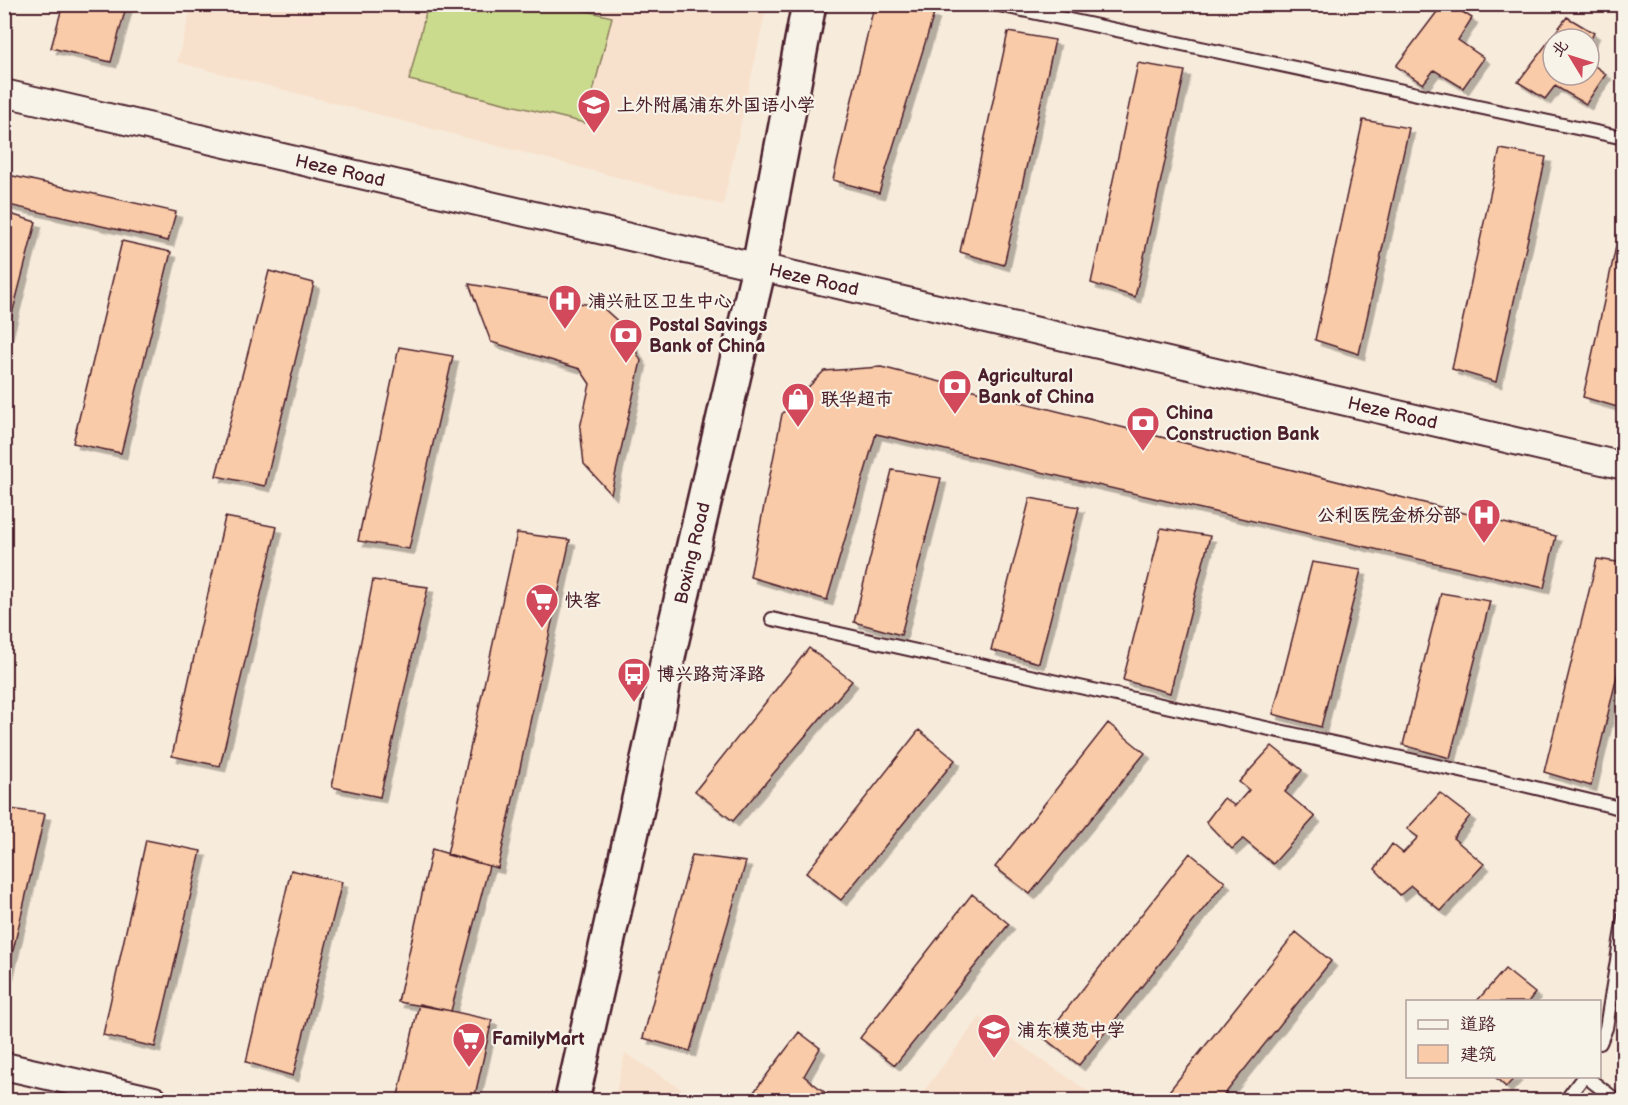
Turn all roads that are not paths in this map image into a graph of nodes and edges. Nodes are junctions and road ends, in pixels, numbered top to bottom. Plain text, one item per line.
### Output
1 (809, 4) edge
2 (994, 4) edge
3 (4, 93) edge
4 (1623, 138) edge
5 (759, 267) junction
6 (1623, 466) edge
7 (772, 619) dead end
8 (1623, 809) edge
9 (1623, 917) edge
10 (1601, 1039) edge
11 (4, 1066) edge
12 (1584, 1078) edge
13 (1586, 1078) edge
14 (154, 1101) edge
15 (572, 1101) edge
16 (1566, 1101) edge
17 (1616, 1101) edge

1 - 5 street, Boxing Road
2 - 4 lane
3 - 5 street, Heze Road
5 - 6 street, Heze Road
5 - 15 street, Boxing Road
7 - 8 lane
9 - 10 lane
11 - 14 street
12 - 16 lane
13 - 17 lane

